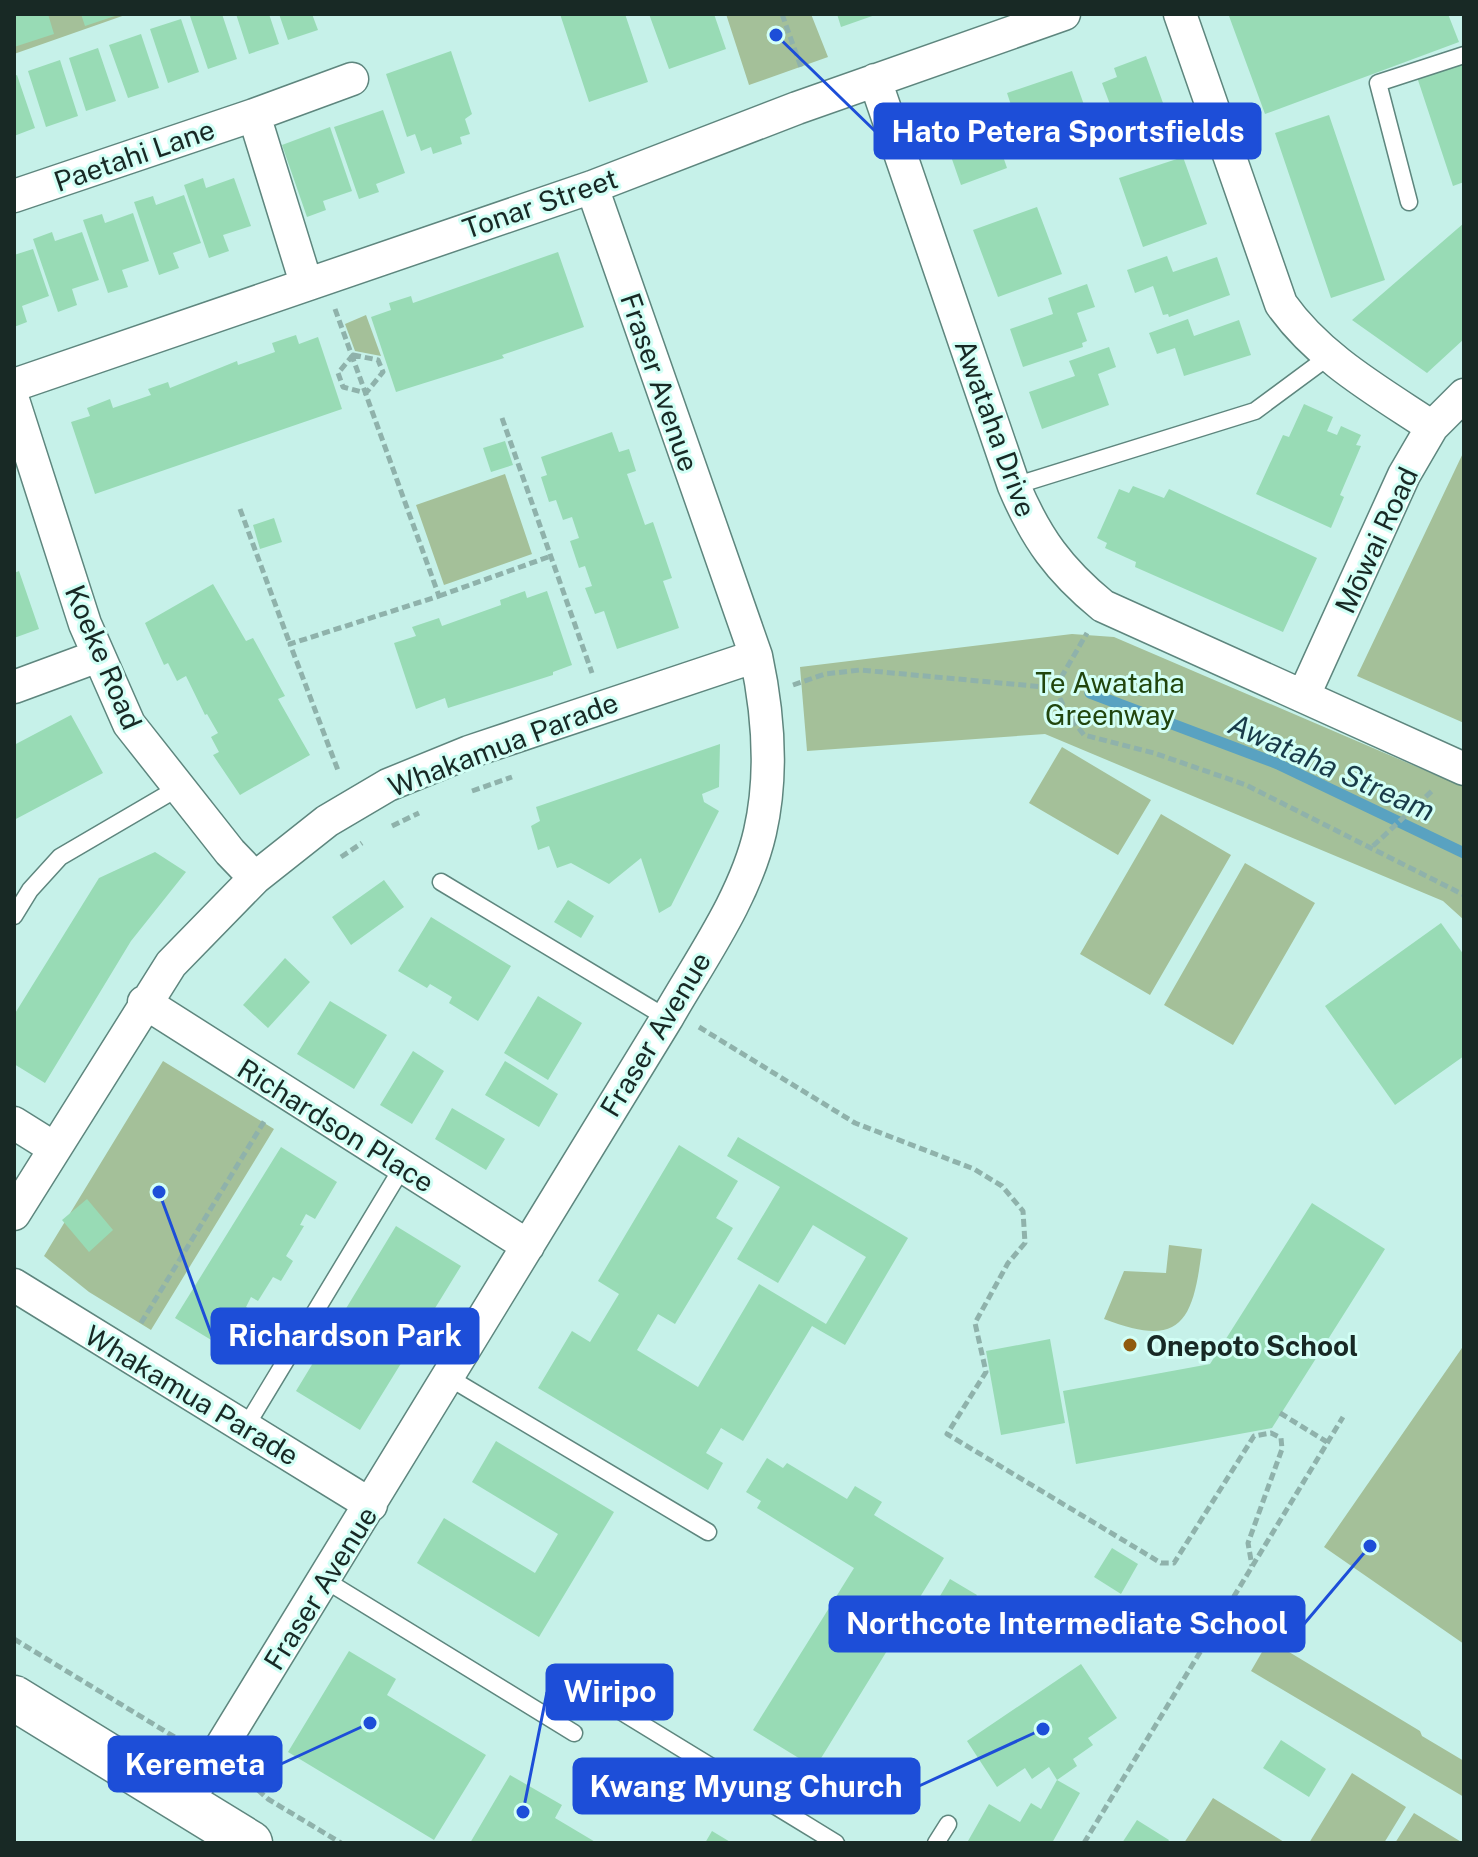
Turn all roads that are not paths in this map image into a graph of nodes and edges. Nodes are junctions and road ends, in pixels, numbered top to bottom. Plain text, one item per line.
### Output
1 (1064, 14) edge
2 (1180, 14) edge
3 (1464, 55) edge
4 (352, 79) dead end
5 (875, 80) junction
6 (254, 115) junction
7 (592, 187) junction
8 (14, 196) edge
9 (1409, 202) dead end
10 (306, 283) junction
11 (1328, 357) junction
12 (14, 385) edge
13 (1464, 395) edge
14 (14, 403) edge
15 (1432, 427) junction
16 (1014, 486) junction
17 (98, 656) junction
18 (756, 656) junction
19 (14, 687) edge
20 (1304, 695) junction
21 (1464, 769) edge
22 (178, 788) junction
23 (255, 878) junction
24 (441, 882) dead end
25 (14, 916) edge
26 (144, 1002) junction
27 (678, 1020) junction
28 (14, 1123) edge
29 (54, 1148) junction
30 (402, 1168) junction
31 (14, 1214) edge
32 (528, 1246) junction
33 (14, 1285) edge
34 (448, 1377) junction
35 (245, 1428) junction
36 (371, 1505) junction
37 (708, 1532) dead end
38 (325, 1580) junction
39 (14, 1698) edge
40 (612, 1706) dead end
41 (574, 1733) dead end
42 (186, 1804) junction
43 (948, 1824) dead end
44 (250, 1843) edge
45 (836, 1843) edge
46 (936, 1843) edge

1 - 5 street, Tonar Street
2 - 11 street
3 - 9 lane
4 - 6 street, Paetahi Lane
5 - 7 street, Tonar Street
5 - 16 street, Awataha Drive
6 - 8 street, Paetahi Lane
6 - 10 street
7 - 10 street, Tonar Street
7 - 18 street, Fraser Avenue
10 - 12 street, Tonar Street
11 - 15 street
11 - 16 lane
13 - 15 street, Mōwai Road
14 - 17 street, Koeke Road
15 - 20 street, Mōwai Road
16 - 20 street, Awataha Drive
17 - 19 street
17 - 22 street, Koeke Road
18 - 23 street, Whakamua Parade
18 - 27 street, Fraser Avenue
20 - 21 street, Awataha Drive
22 - 23 street, Koeke Road
22 - 25 lane
23 - 26 street, Whakamua Parade
24 - 27 lane
26 - 29 street, Whakamua Parade
26 - 30 street, Richardson Place
27 - 32 street, Fraser Avenue
28 - 29 street
29 - 31 street, Whakamua Parade
30 - 32 street, Richardson Place
30 - 35 lane
32 - 34 street, Fraser Avenue
33 - 35 street, Whakamua Parade
34 - 36 street, Fraser Avenue
34 - 37 lane
35 - 36 street, Whakamua Parade
36 - 38 street, Fraser Avenue
38 - 41 lane
38 - 42 street, Fraser Avenue
39 - 42 main road
40 - 45 lane
42 - 44 main road
43 - 46 lane

